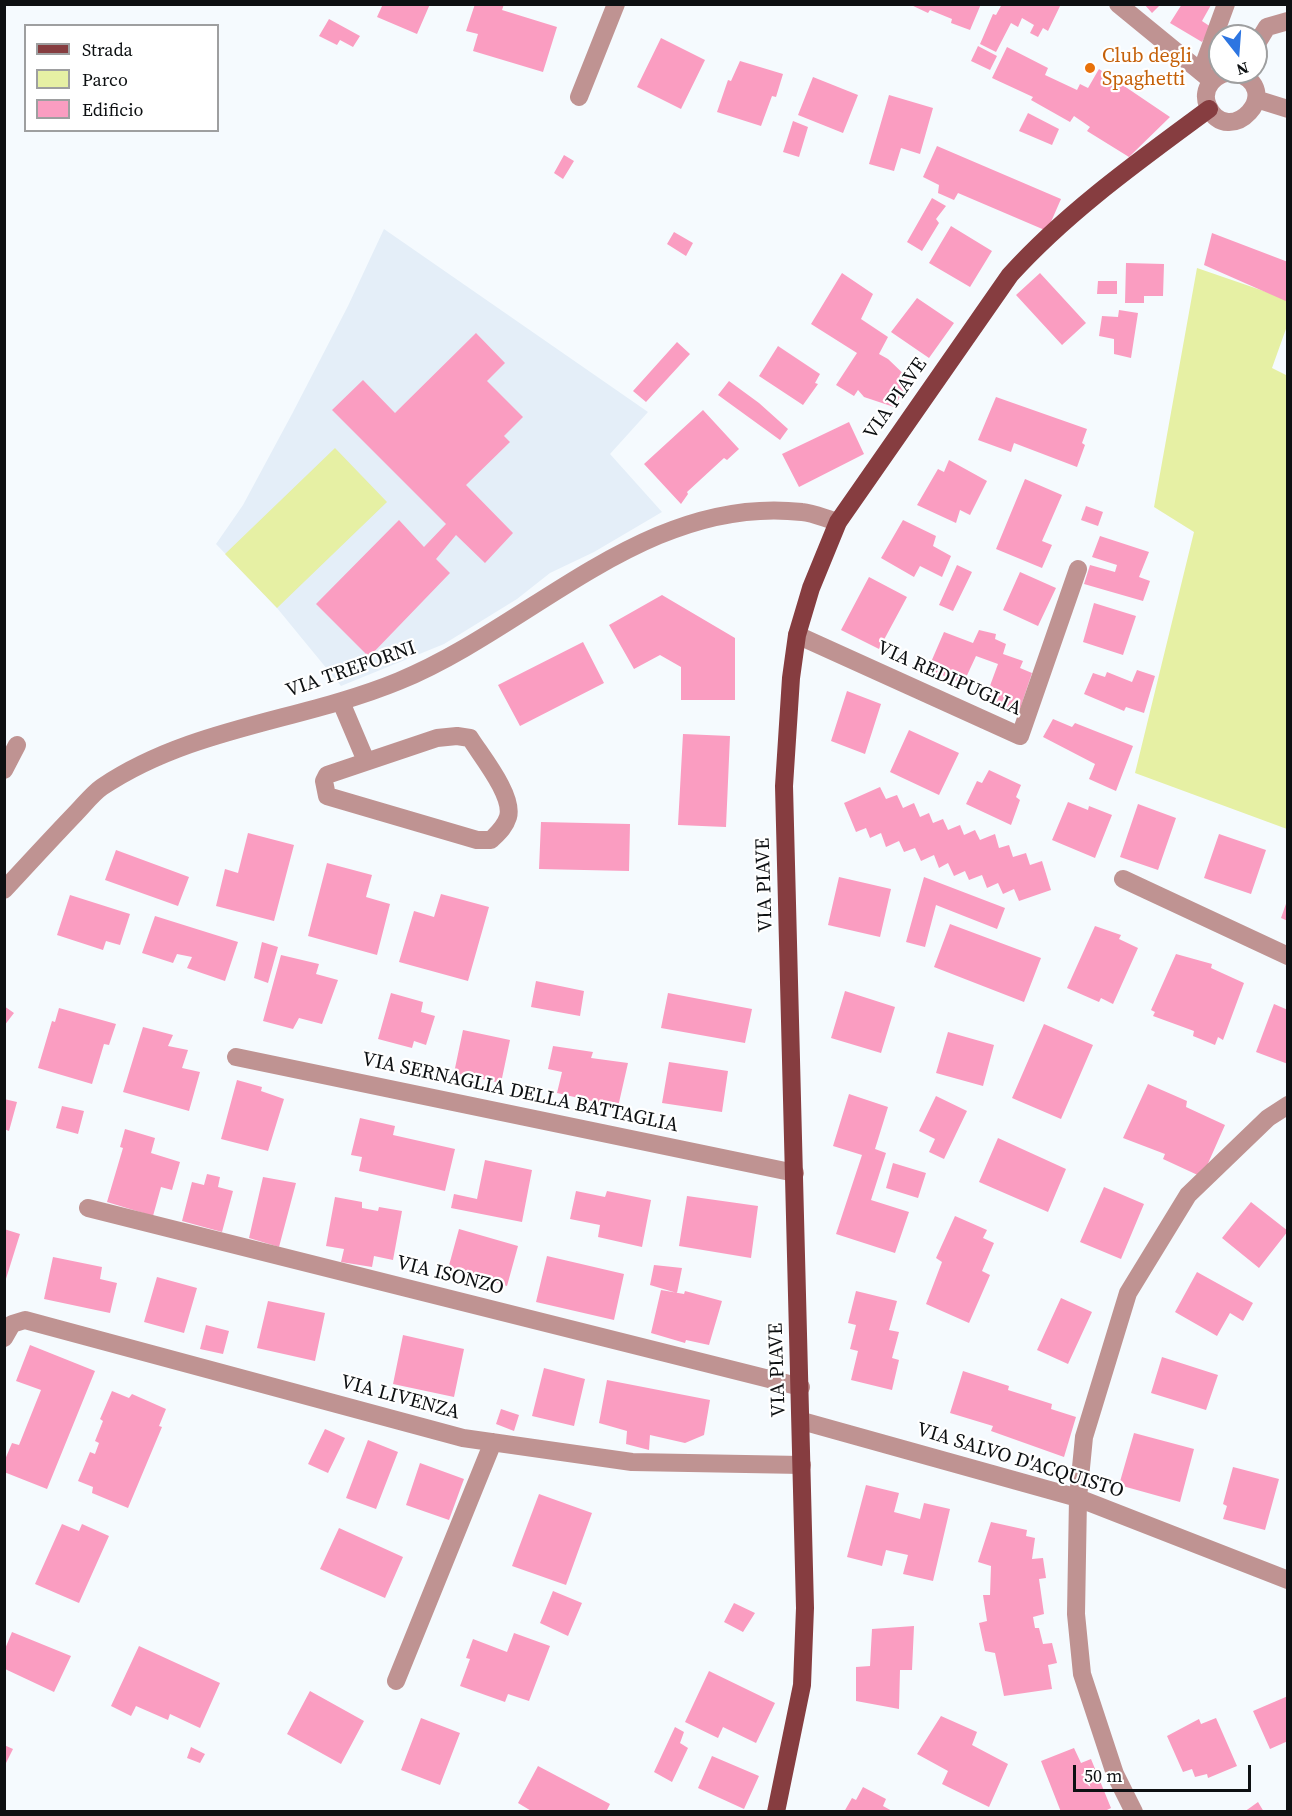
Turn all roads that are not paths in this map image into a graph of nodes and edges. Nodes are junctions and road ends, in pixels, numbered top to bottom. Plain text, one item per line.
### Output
1 (616, 4) edge
2 (1118, 4) edge
3 (1226, 4) edge
4 (1287, 21) edge
5 (1268, 27) edge
6 (1206, 77) junction
7 (1252, 84) edge
8 (579, 97) dead end
9 (1256, 99) junction
10 (1209, 109) junction
11 (1287, 109) edge
12 (838, 522) junction
13 (1078, 569) dead end
14 (797, 635) junction
15 (342, 702) junction
16 (17, 745) dead end
17 (366, 762) junction
18 (4, 770) edge
19 (1123, 879) dead end
20 (4, 890) edge
21 (1287, 956) edge
22 (236, 1057) dead end
23 (1287, 1105) edge
24 (795, 1173) junction
25 (88, 1208) dead end
26 (4, 1338) edge
27 (801, 1387) junction
28 (802, 1421) junction
29 (493, 1442) junction
30 (802, 1465) junction
31 (1078, 1498) junction
32 (1287, 1580) edge
33 (396, 1681) dead end
34 (776, 1812) edge
35 (1134, 1812) edge

1 - 8 street
2 - 6 street
3 - 6 street
4 - 5 street
6 - 10 street
7 - 9 street
9 - 10 street
9 - 11 street
10 - 12 main road, VIA PIAVE
12 - 14 main road, VIA PIAVE
12 - 15 street, VIA TREFORNI
13 - 14 street, VIA REDIPUGLIA
14 - 24 main road, VIA PIAVE
15 - 17 street
15 - 20 street, VIA TREFORNI
16 - 18 street
17 - 17 street
19 - 21 street
22 - 24 street, VIA SERNAGLIA DELLA BATTAGLIA
23 - 31 street
24 - 27 main road, VIA PIAVE
25 - 27 street, VIA ISONZO
26 - 29 street, VIA LIVENZA
27 - 28 main road, VIA PIAVE
28 - 30 main road, VIA PIAVE
28 - 31 street, VIA SALVO D'ACQUISTO
29 - 30 street, VIA LIVENZA
29 - 33 street
30 - 34 main road, VIA PIAVE
31 - 32 street, VIA SALVO D'ACQUISTO
31 - 35 street

